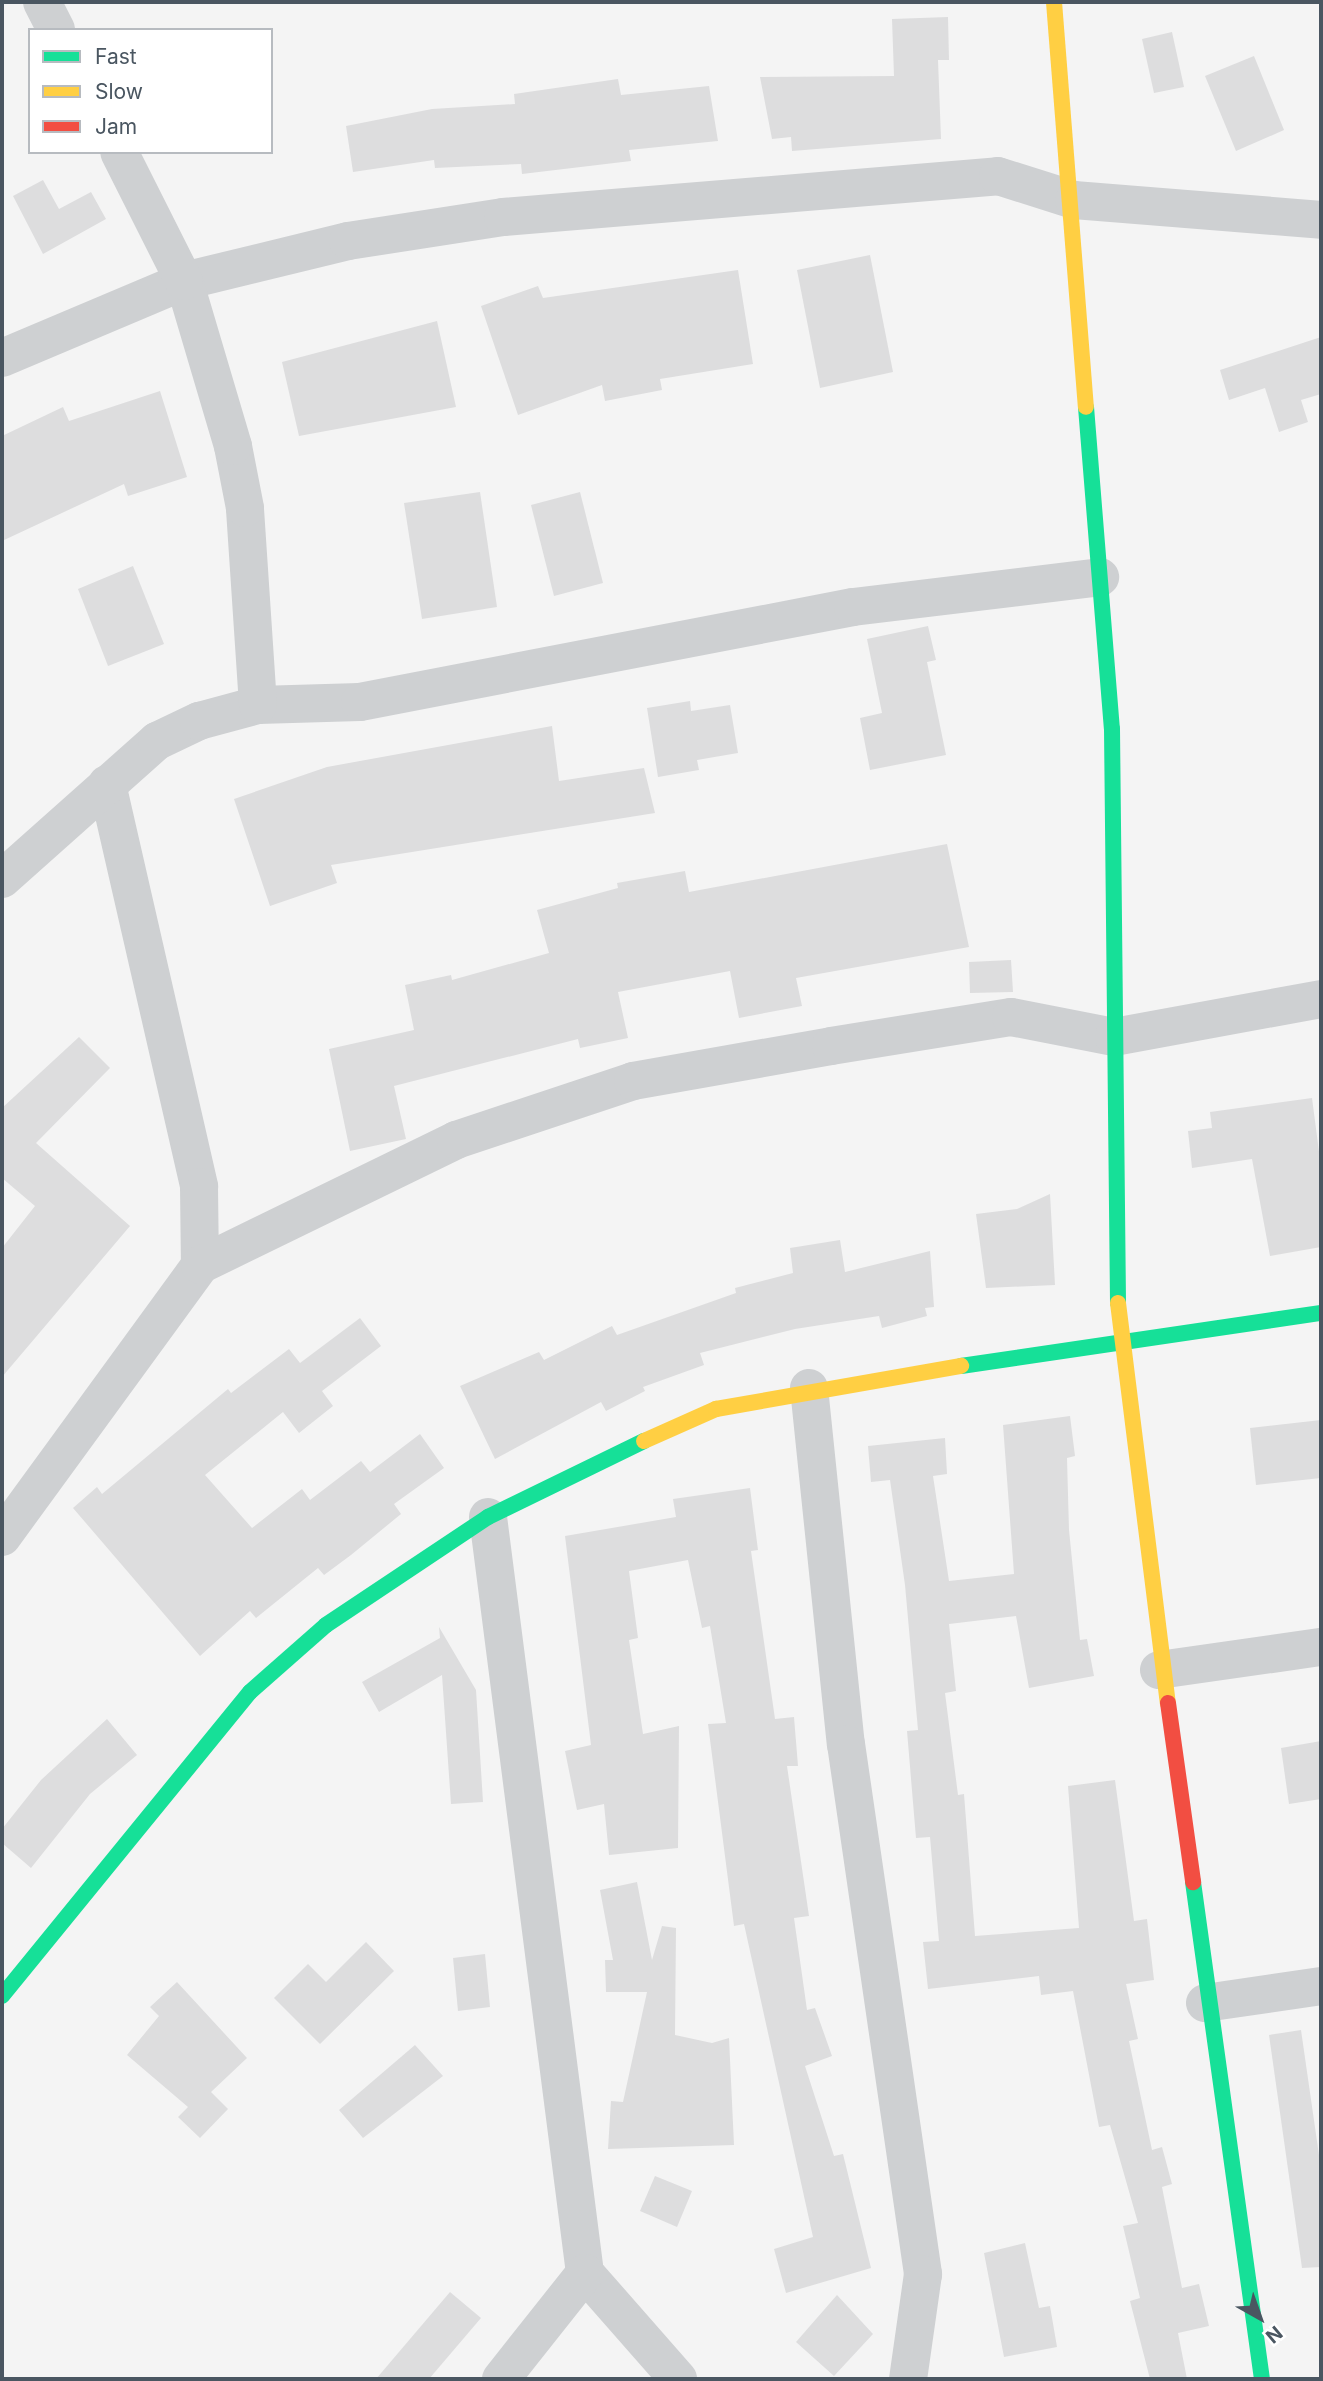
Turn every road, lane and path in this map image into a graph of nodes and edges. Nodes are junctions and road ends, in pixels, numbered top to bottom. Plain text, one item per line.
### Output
1 (42, 2) edge
2 (1054, 2) edge
3 (55, 28) edge
4 (119, 154) edge
5 (1074, 200) junction
6 (1321, 220) edge
7 (184, 281) junction
8 (2, 358) edge
9 (1100, 577) junction
10 (258, 705) junction
11 (107, 784) junction
12 (2, 879) edge
13 (1321, 999) edge
14 (1114, 1037) junction
15 (200, 1265) junction
16 (1321, 1313) edge
17 (1118, 1344) junction
18 (809, 1388) junction
19 (488, 1517) junction
20 (2, 1537) edge
21 (1321, 1647) edge
22 (1158, 1670) junction
23 (1321, 1986) edge
24 (2, 1996) edge
25 (1205, 2003) junction
26 (585, 2273) junction
27 (501, 2379) edge
28 (678, 2379) edge
29 (908, 2379) edge
30 (1262, 2379) edge

1 - 3 street
2 - 5 street
4 - 7 street
5 - 6 street
5 - 7 street
5 - 9 street
7 - 8 street
7 - 10 street
9 - 10 street
9 - 14 street
10 - 11 street
11 - 12 street
11 - 15 street
13 - 14 street
14 - 15 street
14 - 17 street
15 - 20 street
16 - 17 street
17 - 18 street
17 - 22 street
18 - 19 street
18 - 29 street
19 - 24 street
19 - 26 street
21 - 22 street
22 - 25 street
23 - 25 street
25 - 30 street
26 - 27 street
26 - 28 street

